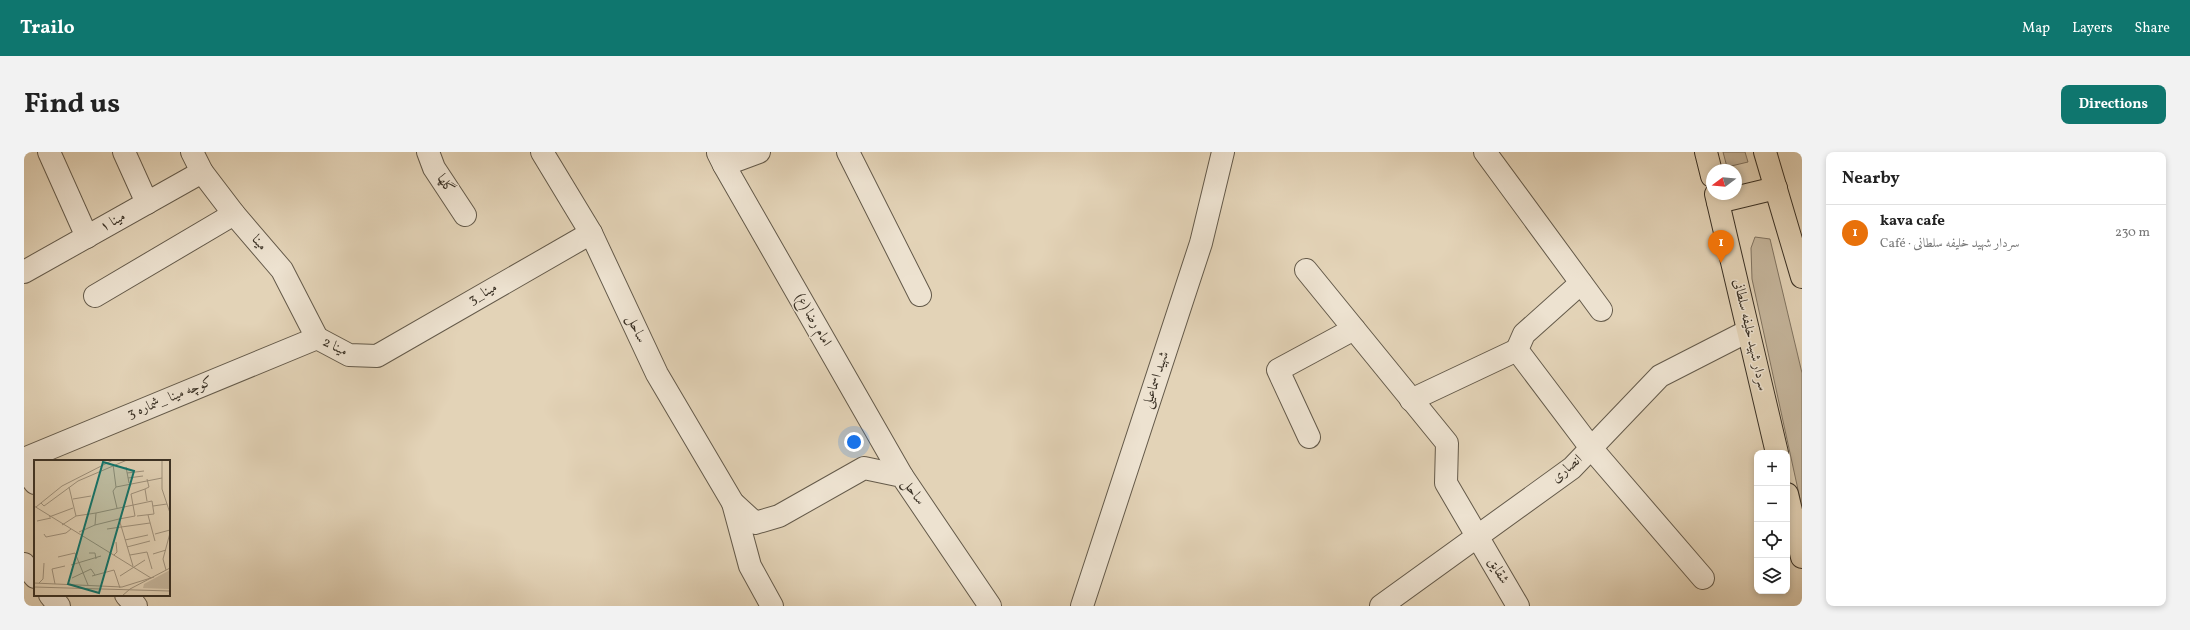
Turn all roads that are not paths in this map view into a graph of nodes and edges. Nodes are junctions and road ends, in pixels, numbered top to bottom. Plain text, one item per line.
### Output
1 (49, 152) edge
2 (124, 152) edge
3 (192, 152) edge
4 (428, 152) edge
5 (542, 152) edge
6 (759, 152) edge
7 (848, 152) edge
8 (1223, 152) edge
9 (1485, 152) edge
10 (1706, 152) edge
11 (1765, 152) edge
12 (721, 159) edge
13 (1709, 164) edge
14 (202, 172) junction
15 (1776, 188) junction
16 (1742, 194) edge
17 (1717, 200) edge
18 (147, 203) junction
19 (234, 214) junction
20 (465, 214) dead end
21 (591, 233) junction
22 (87, 237) junction
23 (1306, 270) dead end
24 (24, 272) edge
25 (1802, 276) edge
26 (1581, 283) junction
27 (920, 295) dead end
28 (95, 296) dead end
29 (1601, 310) dead end
30 (1354, 329) junction
31 (1748, 331) junction
32 (317, 338) junction
33 (1517, 350) junction
34 (377, 356) joint
35 (1411, 400) junction
36 (1309, 437) dead end
37 (1591, 448) junction
38 (1776, 450) edge
39 (24, 459) edge
40 (24, 469) edge
41 (902, 476) junction
42 (34, 482) edge
43 (734, 503) junction
44 (1790, 507) edge
45 (1477, 536) junction
46 (1802, 557) edge
47 (24, 564) edge
48 (34, 576) edge
49 (1703, 578) dead end
50 (51, 596) edge
51 (127, 596) edge
52 (59, 606) edge
53 (136, 606) edge
54 (772, 606) edge
55 (990, 606) edge
56 (1082, 606) edge
57 (1381, 606) edge
58 (1518, 606) edge

1 - 22 street
2 - 18 street
3 - 14 street, مینا
4 - 20 street, گلها
5 - 21 street, ساحل
6 - 12 street
7 - 27 street
8 - 56 street, شهید اسماعیلی
9 - 26 street
10 - 13 main road
11 - 15 main road
12 - 41 street, امام رضا (ع)
14 - 18 street, مینا ۱
14 - 19 street, مینا
15 - 16 main road
15 - 25 main road
17 - 31 main road, سردار شهید خلیفه سلطانی
18 - 22 street, مینا ۱
19 - 28 street
19 - 32 street, مینا
21 - 34 street, مینا_3
21 - 43 street, ساحل
22 - 24 street, مینا ۱
23 - 30 street, شقایق
26 - 29 street
26 - 33 street
30 - 35 street, شقایق
30 - 36 street
31 - 37 street, انصاری
31 - 38 main road, سردار شهید خلیفه سلطانی
32 - 34 street, مینا 2
32 - 39 street, کوچه مینا _شماره 3
33 - 35 street
33 - 37 street
35 - 45 street, شقایق
37 - 45 street, انصاری
37 - 49 street
40 - 42 street
41 - 43 street, ساحل
41 - 55 street, ساحل
43 - 54 street, ساحل
44 - 46 main road
45 - 57 street, انصاری
45 - 58 street, شقایق
47 - 48 street
50 - 52 street
51 - 53 street

